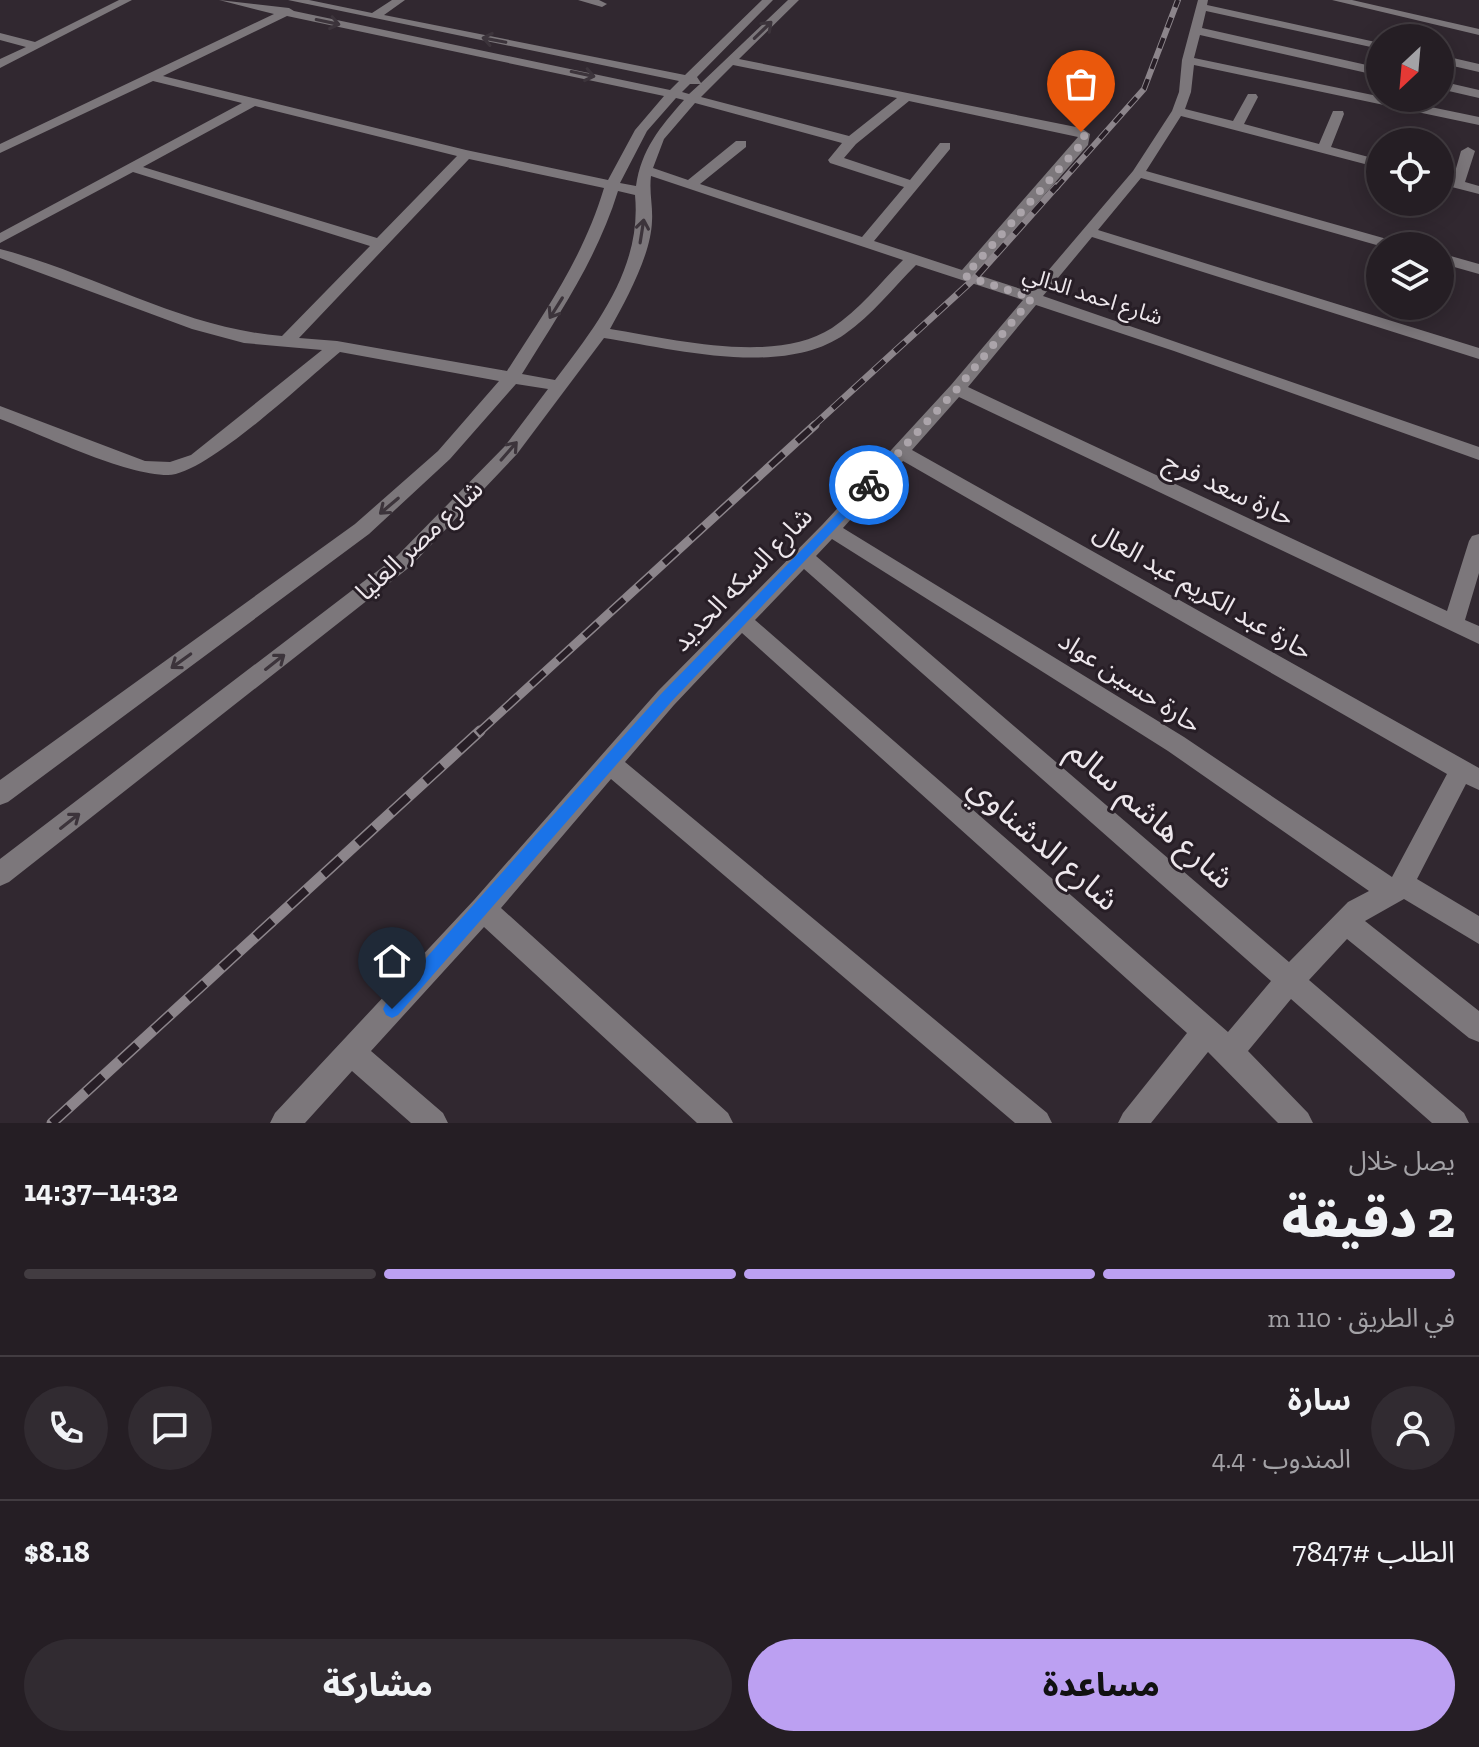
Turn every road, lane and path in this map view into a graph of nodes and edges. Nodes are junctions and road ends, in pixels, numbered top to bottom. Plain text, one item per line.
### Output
1 (127, 0) edge
2 (224, 0) edge
3 (400, 0) edge
4 (583, 0) edge
5 (770, 0) edge
6 (1337, 0) edge
7 (300, 1) edge
8 (792, 2) edge
9 (602, 4) dead end
10 (1202, 4) edge
11 (285, 13) junction
12 (374, 16) junction
13 (1194, 30) junction
14 (1479, 32) edge
15 (0, 36) edge
16 (1366, 43) edge
17 (37, 46) junction
18 (1188, 60) junction
19 (732, 61) junction
20 (1454, 62) edge
21 (0, 64) edge
22 (1479, 68) edge
23 (1366, 69) edge
24 (149, 76) junction
25 (1454, 88) edge
26 (684, 91) junction
27 (1479, 94) edge
28 (909, 95) junction
29 (1252, 97) dead end
30 (255, 101) junction
31 (1178, 111) junction
32 (1338, 114) dead end
33 (1479, 121) edge
34 (1237, 126) junction
35 (851, 141) junction
36 (741, 144) dead end
37 (945, 146) dead end
38 (0, 149) edge
39 (1324, 149) junction
40 (1468, 151) dead end
41 (466, 154) junction
42 (1366, 160) edge
43 (133, 168) junction
44 (645, 170) junction
45 (1138, 173) junction
46 (1454, 183) edge
47 (1458, 184) junction
48 (690, 185) junction
49 (912, 185) junction
50 (612, 186) junction
51 (1479, 190) edge
52 (642, 192) junction
53 (1088, 231) junction
54 (1366, 238) edge
55 (0, 239) edge
56 (865, 243) junction
57 (380, 244) junction
58 (0, 253) edge
59 (913, 259) junction
60 (1454, 262) edge
61 (1479, 269) edge
62 (965, 276) junction
63 (1032, 298) junction
64 (600, 332) junction
65 (286, 342) junction
66 (337, 346) junction
67 (1479, 354) edge
68 (512, 377) junction
69 (560, 386) junction
70 (957, 389) junction
71 (0, 412) edge
72 (900, 451) junction
73 (1479, 454) edge
74 (830, 529) junction
75 (1479, 541) edge
76 (803, 557) junction
77 (741, 620) junction
78 (1453, 624) junction
79 (1479, 636) edge
80 (608, 762) junction
81 (1470, 775) edge
82 (0, 794) edge
83 (3, 868) edge
84 (1398, 889) junction
85 (483, 909) junction
86 (1346, 922) junction
87 (1479, 931) edge
88 (1290, 980) junction
89 (1479, 1028) edge
90 (1206, 1032) junction
91 (1229, 1052) junction
92 (352, 1053) junction
93 (285, 1123) edge
94 (433, 1123) edge
95 (718, 1123) edge
96 (1037, 1123) edge
97 (1133, 1123) edge
98 (1298, 1123) edge
99 (1454, 1123) edge

1 - 17 street
2 - 11 street
3 - 12 street
4 - 9 street
5 - 8 street
5 - 26 street
6 - 14 street
7 - 11 street
7 - 12 street
19 -> 8 street
10 - 13 street, شارع السكه الحديد
10 - 16 street
11 - 24 street
11 -> 26 street
26 -> 12 street
13 - 18 street, شارع السكه الحديد
13 - 23 street
15 - 17 street
17 - 21 street
18 - 31 street, شارع السكه الحديد
18 - 33 street
19 - 26 street
19 - 28 street
20 - 22 street
24 - 30 street
24 - 38 street
25 - 27 street
26 - 35 street
26 - 44 street, شارع مصر العليا
26 - 50 street, شارع مصر العليا
28 - 35 street
28 - 62 street
29 - 34 street
30 - 41 street
30 - 43 street
31 - 34 street
31 - 45 street, شارع السكه الحديد
32 - 39 street
34 - 39 street
35 - 49 street
36 - 48 street
37 - 49 street
39 - 42 street
40 - 47 street
41 - 50 street
41 - 57 street
43 - 55 street
43 - 57 street
44 - 48 street, شارع احمد الدالي
44 - 52 street, شارع مصر العليا
45 - 53 street, شارع السكه الحديد
45 - 54 street
46 - 47 street
47 - 51 street
48 - 56 street, شارع احمد الدالي
49 - 56 street
50 - 52 street
50 -> 68 street, شارع مصر العليا
64 -> 52 street, شارع مصر العليا
53 - 63 street, شارع السكه الحديد
53 - 67 street
56 - 59 street, شارع احمد الدالي
57 - 65 street
58 - 65 street
59 - 62 street, شارع احمد الدالي
59 - 64 street
60 - 61 street
62 - 63 street, شارع احمد الدالي
63 - 70 street, شارع السكه الحديد
63 - 73 street, شارع احمد الدالي
64 - 69 street, شارع مصر العليا
65 - 66 street
66 - 68 street
66 - 71 street
68 - 69 street
68 -> 82 street, شارع مصر العليا
83 -> 69 street, شارع مصر العليا
70 - 72 street, شارع السكه الحديد
70 - 78 street, حارة سعد فرج
72 - 74 street, شارع السكه الحديد
72 - 81 street, حارة عبد الكريم عبد العال
74 - 76 street, شارع السكه الحديد
74 - 84 street, حارة حسين عواد
75 - 78 street
76 - 77 street, شارع السكه الحديد
76 - 88 street, شارع هاشم سالم
77 - 80 street, شارع السكه الحديد
77 - 90 street, شارع الدشناوي
78 - 79 street, حارة سعد فرج
80 - 85 street, شارع السكه الحديد
80 - 96 street
81 - 84 street
84 - 86 street
84 - 87 street, حارة حسين عواد
85 - 92 street, شارع السكه الحديد
85 - 95 street
86 - 88 street
86 - 89 street
88 - 91 street
88 - 99 street, شارع هاشم سالم
90 - 91 street, شارع الدشناوي
90 - 97 street
91 - 98 street, شارع الدشناوي
92 - 93 street, شارع السكه الحديد
92 - 94 street

